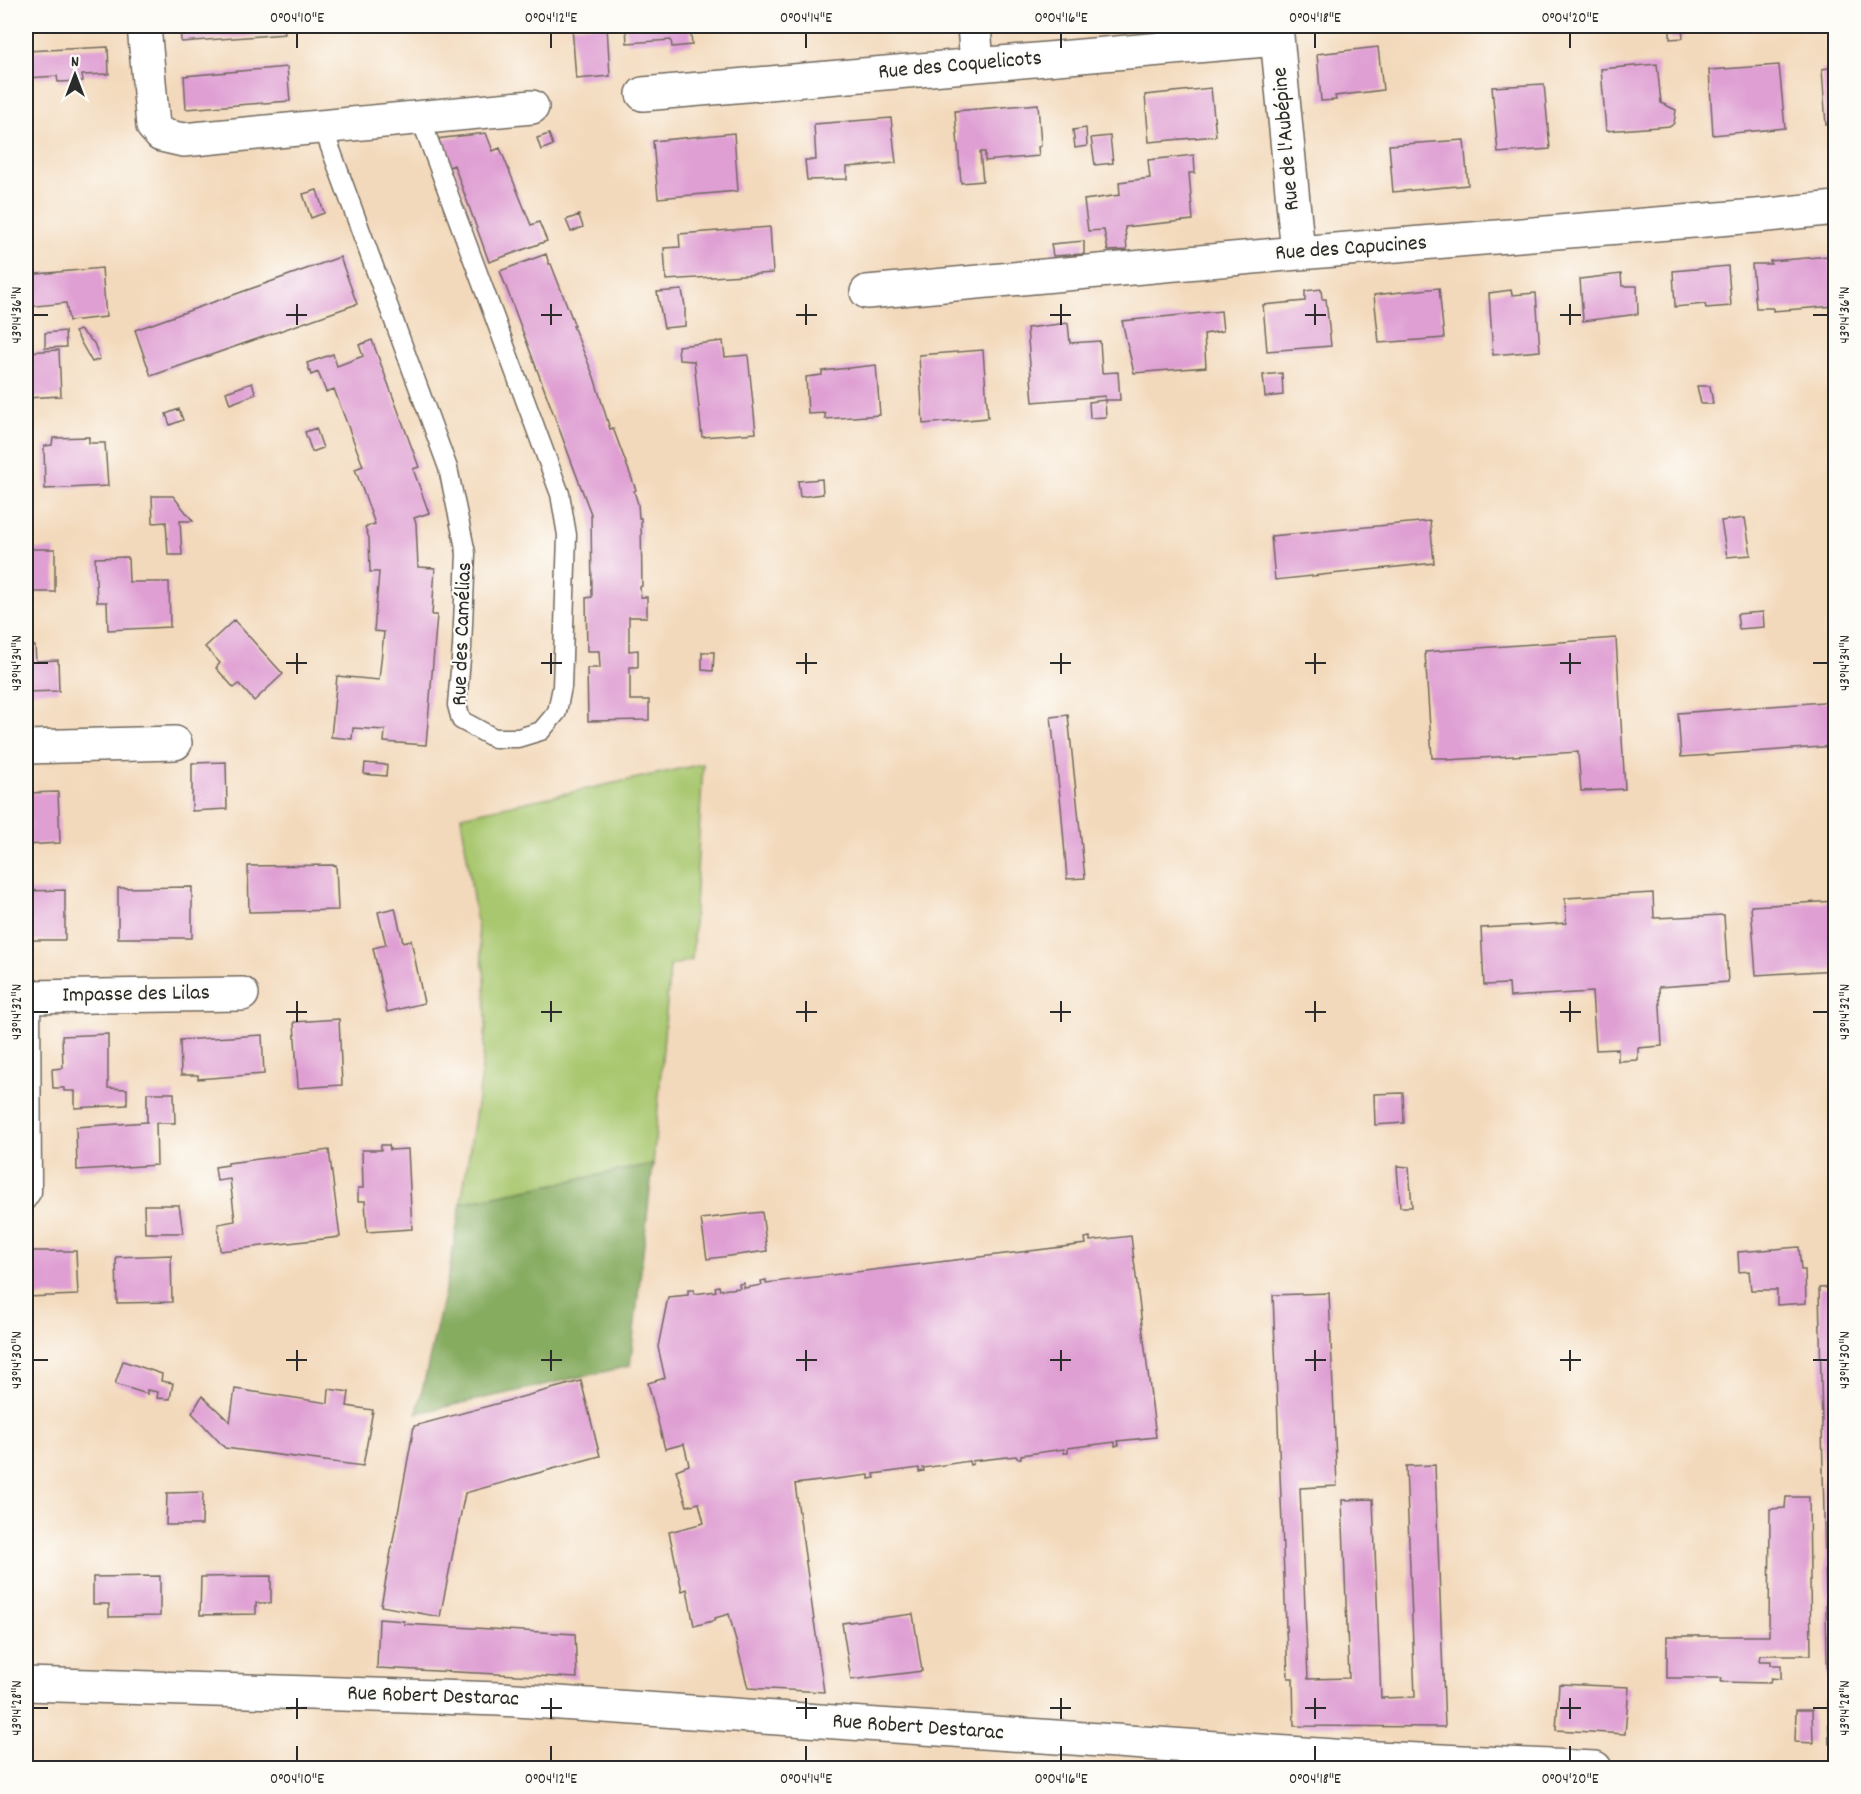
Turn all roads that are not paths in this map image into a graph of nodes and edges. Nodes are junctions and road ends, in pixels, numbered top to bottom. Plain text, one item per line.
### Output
1 (144, 26) edge
2 (974, 26) edge
3 (1276, 32) edge
4 (977, 64) junction
5 (644, 94) dead end
6 (532, 107) dead end
7 (420, 117) junction
8 (324, 128) junction
9 (1836, 208) edge
10 (1298, 253) junction
11 (867, 292) dead end
12 (175, 743) dead end
13 (26, 747) edge
14 (242, 994) dead end
15 (28, 997) edge
16 (26, 1201) edge
17 (26, 1684) edge
18 (1595, 1768) edge

1 - 8 street
2 - 4 street
3 - 4 street, Rue des Coquelicots
3 - 10 street, Rue de l'Aubépine
4 - 5 street, Rue des Coquelicots
6 - 7 street
7 - 8 street
7 - 8 lane, Rue des Camélias
9 - 10 street, Rue des Capucines
10 - 11 street, Rue des Capucines
12 - 13 street
14 - 15 street, Impasse des Lilas
15 - 16 lane, Impasse des Lilas
17 - 18 street, Rue Robert Destarac

